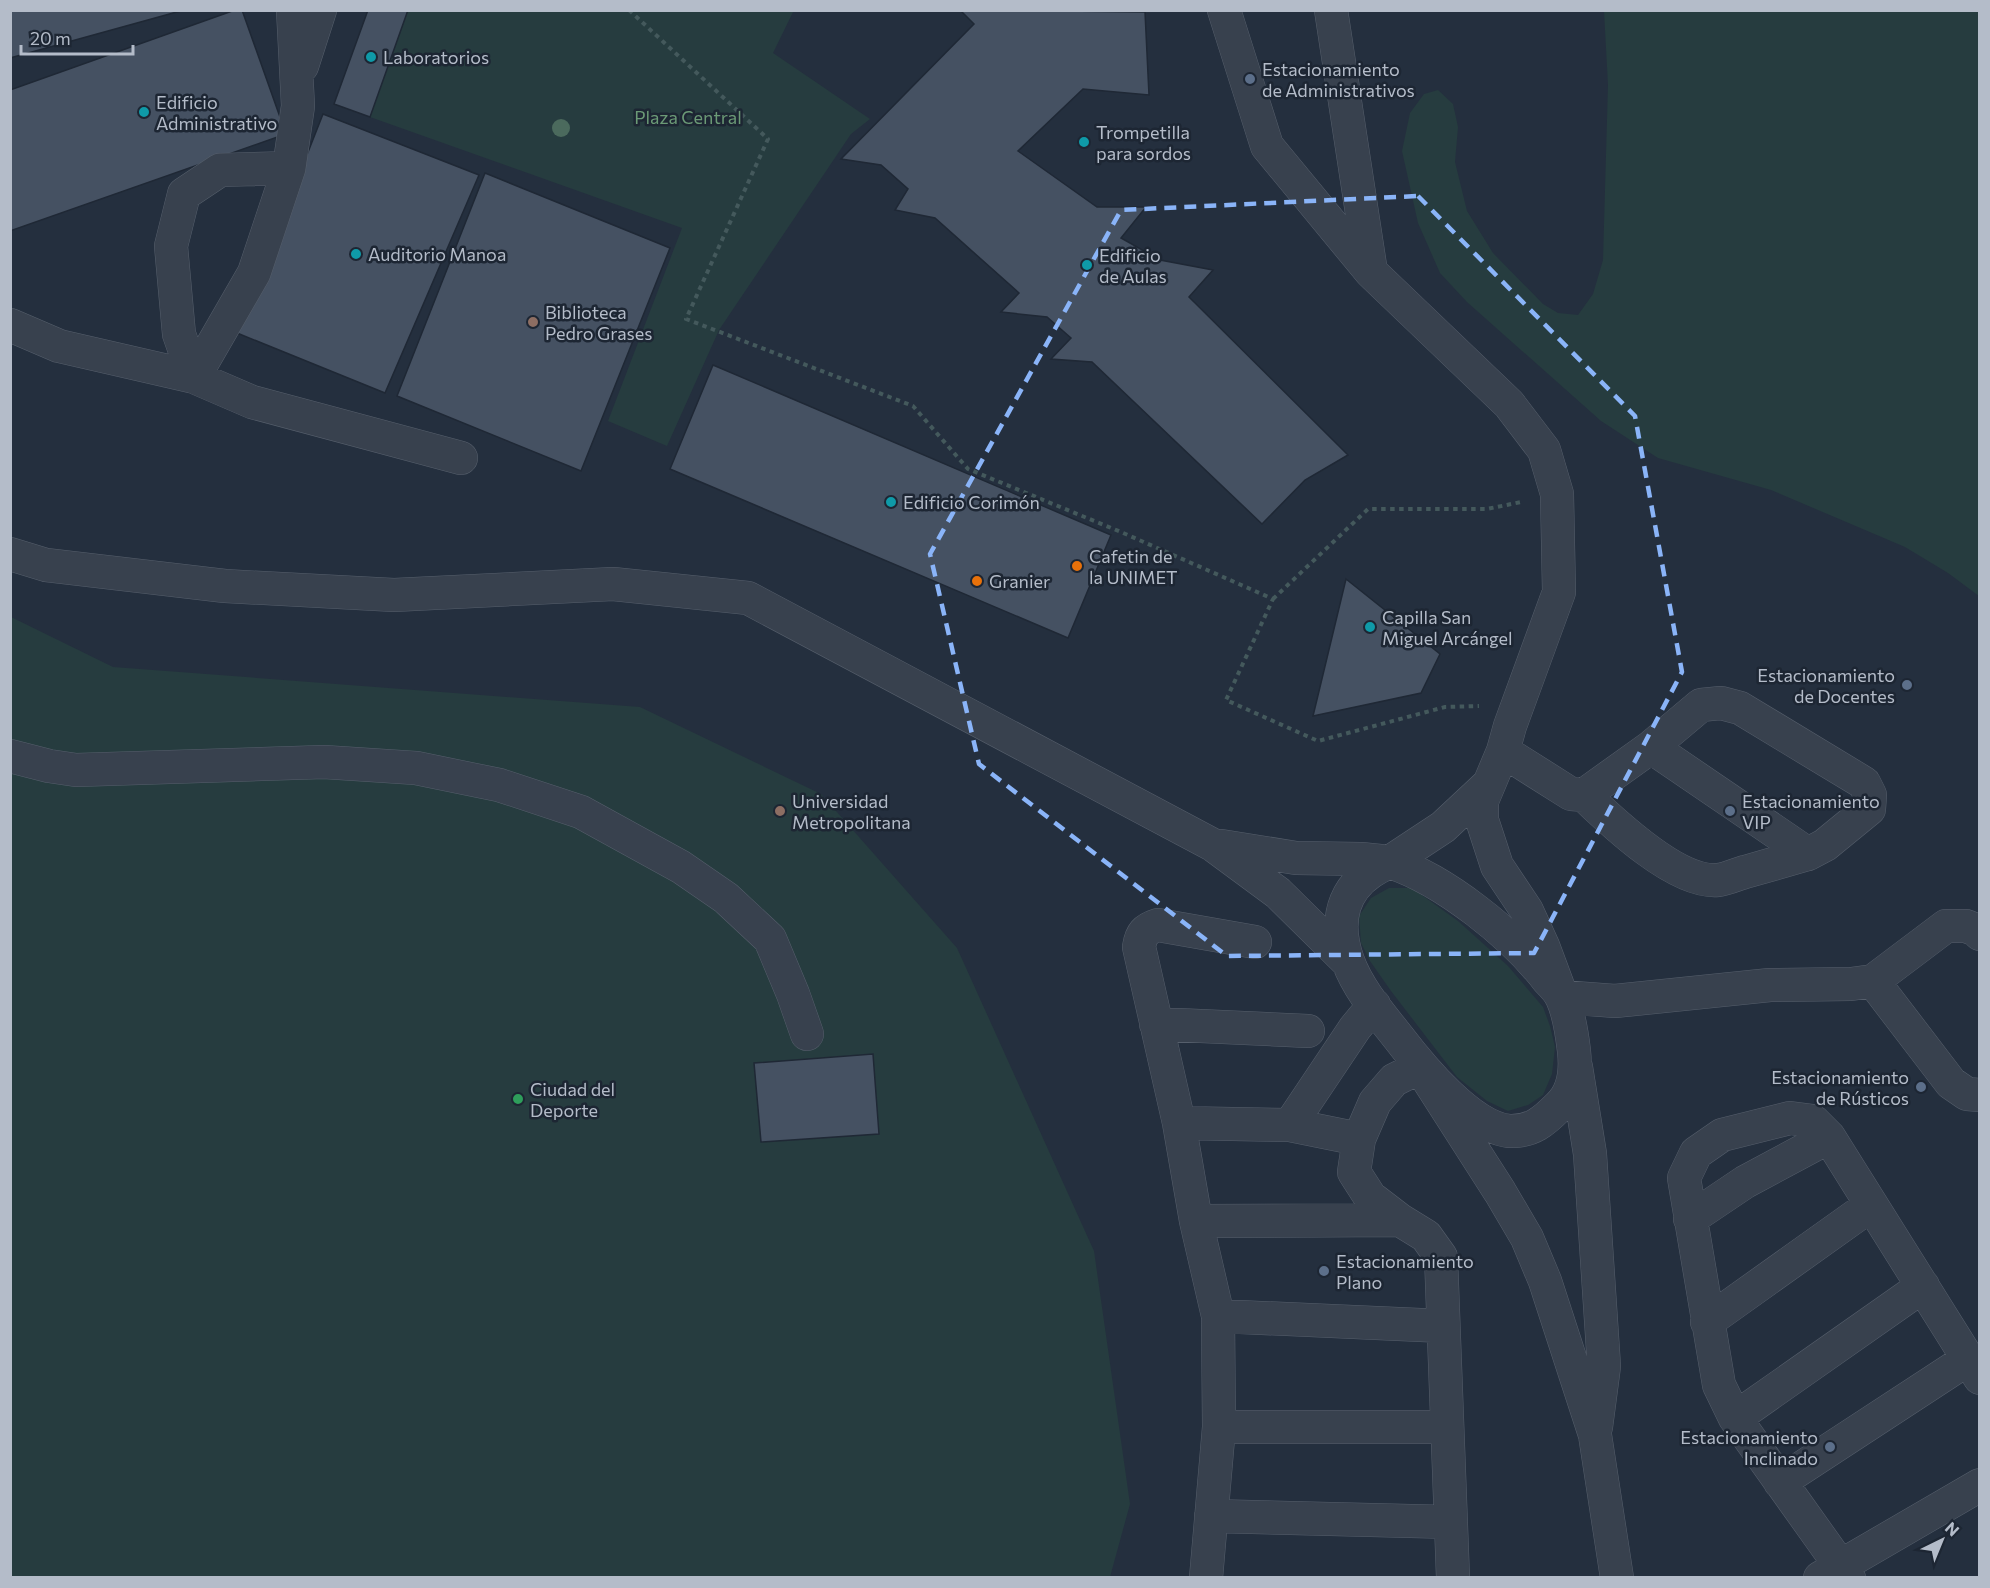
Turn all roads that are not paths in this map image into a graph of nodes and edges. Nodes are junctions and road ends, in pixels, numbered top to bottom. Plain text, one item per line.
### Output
1 (293, 10) edge
2 (320, 10) edge
3 (1224, 10) edge
4 (1331, 10) edge
5 (297, 81) junction
6 (289, 168) junction
7 (1371, 272) junction
8 (10, 324) edge
9 (194, 377) junction
10 (461, 458) dead end
11 (10, 554) edge
12 (1507, 739) junction
13 (1651, 747) junction
14 (10, 756) edge
15 (1488, 784) junction
16 (1584, 795) junction
17 (1213, 845) junction
18 (1808, 854) junction
19 (1390, 862) junction
20 (1980, 934) edge
21 (1255, 942) dead end
22 (1348, 962) junction
23 (1873, 981) junction
24 (1562, 997) junction
25 (1374, 1005) junction
26 (1156, 1024) junction
27 (1308, 1031) dead end
28 (807, 1034) dead end
29 (1575, 1064) junction
30 (1420, 1067) junction
31 (1980, 1095) edge
32 (1179, 1123) junction
33 (1290, 1125) junction
34 (1829, 1137) junction
35 (1359, 1139) junction
36 (1871, 1205) junction
37 (1690, 1219) junction
38 (1400, 1220) junction
39 (1196, 1221) junction
40 (1923, 1286) junction
41 (1218, 1316) junction
42 (1707, 1322) junction
43 (1443, 1326) junction
44 (1974, 1369) edge
45 (1735, 1419) junction
46 (1447, 1426) junction
47 (1219, 1427) junction
48 (1595, 1435) junction
49 (1780, 1482) junction
50 (1980, 1485) edge
51 (1211, 1516) junction
52 (1451, 1522) junction
53 (1836, 1573) edge
54 (1206, 1578) edge
55 (1453, 1578) edge
56 (1617, 1578) edge

1 - 5 lane
2 - 5 lane
3 - 7 lane
4 - 7 lane
5 - 6 lane
6 - 9 lane
6 - 9 lane
7 - 12 lane
8 - 9 lane
9 - 10 lane
11 - 17 lane
12 - 15 lane
12 - 16 lane
13 - 16 lane
13 - 18 lane
13 - 18 lane
14 - 28 lane
15 - 19 lane
15 - 24 lane
16 - 18 lane
17 - 19 lane
17 - 22 lane
19 - 22 lane
19 - 24 lane
20 - 23 lane
21 - 26 lane
22 - 25 lane
23 - 24 lane
23 - 31 lane
24 - 29 lane
25 - 30 lane
25 - 33 lane
26 - 27 lane
26 - 32 lane
29 - 30 lane
29 - 48 lane
30 - 35 lane
30 - 48 lane
32 - 33 lane
32 - 39 lane
33 - 35 lane
34 - 36 lane
34 - 37 lane
34 - 37 lane
35 - 38 lane
36 - 40 lane
36 - 42 lane
37 - 42 lane
38 - 39 lane
38 - 43 lane
39 - 41 lane
40 - 44 lane
40 - 45 lane
41 - 43 lane
41 - 47 lane
42 - 45 lane
43 - 46 lane
44 - 49 lane
45 - 49 lane
46 - 47 lane
46 - 52 lane
47 - 51 lane
48 - 56 lane
49 - 53 lane
50 - 53 lane
51 - 52 lane
51 - 54 lane
52 - 55 lane

